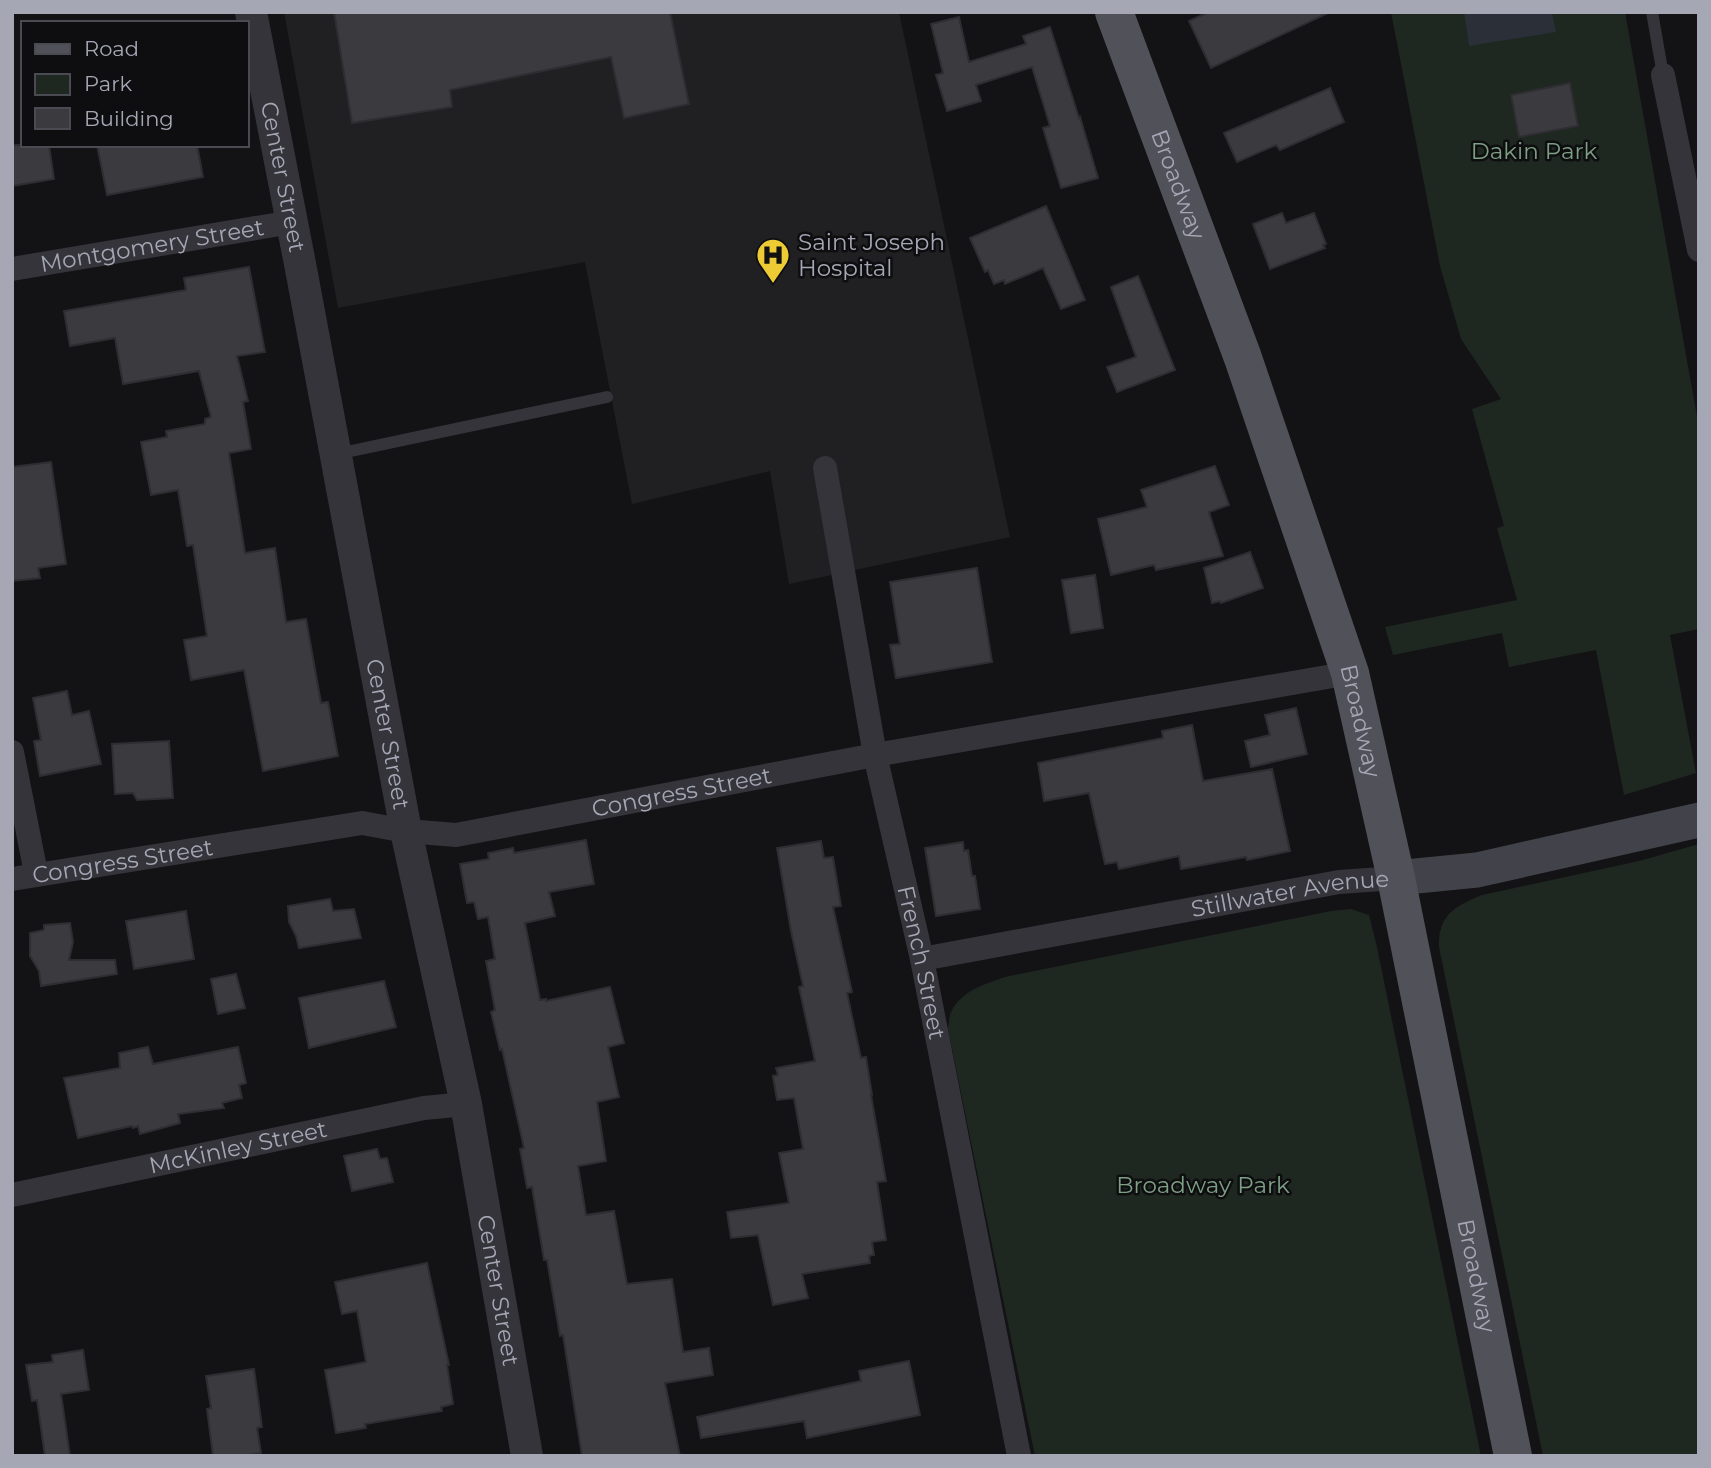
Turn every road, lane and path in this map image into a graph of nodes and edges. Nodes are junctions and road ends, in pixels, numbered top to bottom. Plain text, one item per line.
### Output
1 (251, 12) edge
2 (1652, 12) edge
3 (1120, 14) edge
4 (1663, 75) joint
5 (292, 222) junction
6 (1699, 250) edge
7 (12, 269) edge
8 (607, 397) dead end
9 (336, 454) junction
10 (825, 468) dead end
11 (1350, 673) junction
12 (12, 752) edge
13 (875, 755) junction
14 (1699, 820) edge
15 (407, 831) junction
16 (24, 876) edge
17 (1396, 878) junction
18 (922, 959) junction
19 (466, 1104) junction
20 (12, 1195) edge
21 (527, 1456) edge
22 (1019, 1456) edge
23 (1513, 1456) edge

1 - 5 street, Center Street
2 - 4 lane
3 - 11 main road, Broadway
4 - 6 street
5 - 7 street, Montgomery Street
5 - 9 street, Center Street
8 - 9 lane
9 - 15 street, Center Street
10 - 13 street, French Street
11 - 13 street, Congress Street
11 - 17 main road, Broadway
12 - 16 street
13 - 15 street, Congress Street
13 - 18 street, French Street
14 - 17 main road, Stillwater Avenue
15 - 16 street, Congress Street
15 - 19 street, Center Street
17 - 18 street, Stillwater Avenue
17 - 23 main road, Broadway
18 - 22 street, French Street
19 - 20 street, McKinley Street
19 - 21 street, Center Street

